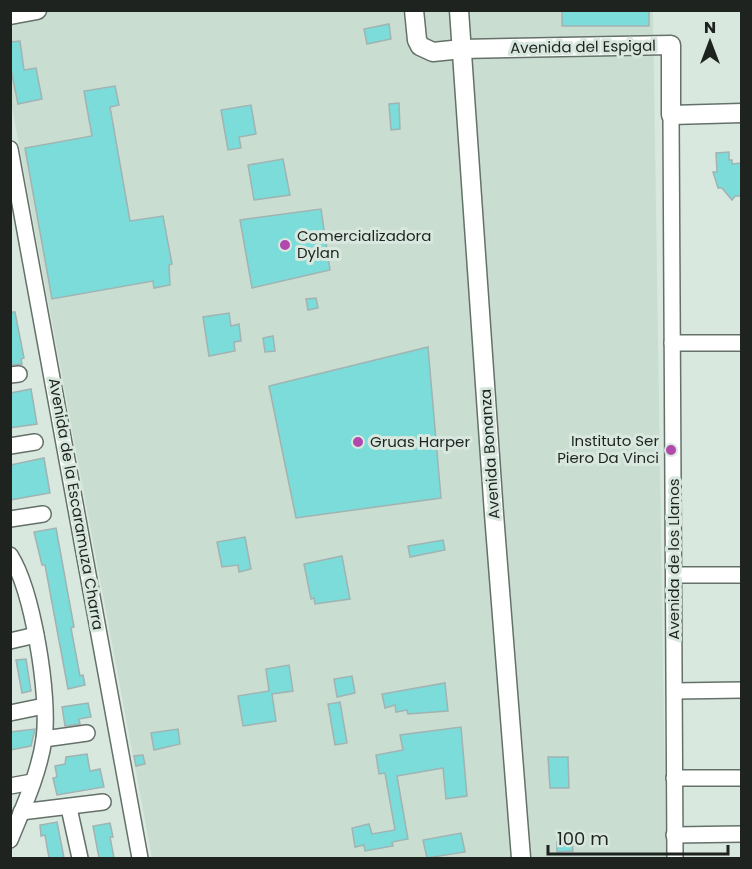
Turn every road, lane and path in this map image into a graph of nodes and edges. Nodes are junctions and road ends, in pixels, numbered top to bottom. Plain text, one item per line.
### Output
1 (37, 10) edge
2 (414, 10) edge
3 (459, 10) edge
4 (10, 15) edge
5 (462, 49) junction
6 (741, 113) edge
7 (671, 115) junction
8 (10, 149) edge
9 (672, 343) junction
10 (741, 343) edge
11 (34, 442) dead end
12 (10, 446) edge
13 (43, 514) dead end
14 (10, 519) edge
15 (13, 564) edge
16 (675, 575) junction
17 (741, 575) edge
18 (36, 635) junction
19 (10, 640) edge
20 (741, 690) edge
21 (675, 691) junction
22 (44, 706) junction
23 (10, 713) edge
24 (87, 733) dead end
25 (44, 739) junction
26 (674, 778) junction
27 (741, 778) edge
28 (32, 782) junction
29 (10, 786) edge
30 (103, 802) dead end
31 (69, 808) junction
32 (21, 812) junction
33 (741, 834) edge
34 (674, 835) junction
35 (10, 840) edge
36 (80, 858) edge
37 (140, 858) edge
38 (521, 858) edge
39 (675, 858) edge

1 - 4 street
2 - 5 street
3 - 5 street, Avenida Bonanza
5 - 7 street, Avenida del Espigal
5 - 38 street, Avenida Bonanza
6 - 7 street
7 - 9 street, Avenida de los Llanos
8 - 37 street, Avenida de la Escaramuza Charra
9 - 10 street
9 - 16 street, Avenida de los Llanos
11 - 12 street
13 - 14 street
15 - 18 street
16 - 17 street
16 - 21 street, Avenida de los Llanos
18 - 19 street
18 - 22 street
20 - 21 street
21 - 26 street, Avenida de los Llanos
22 - 23 street
22 - 25 street
24 - 25 street
25 - 28 street
26 - 27 street
26 - 34 street, Avenida de los Llanos
28 - 29 street
28 - 32 street
30 - 31 street
31 - 32 street
31 - 36 street
32 - 35 street
33 - 34 street
34 - 39 street, Avenida de los Llanos

